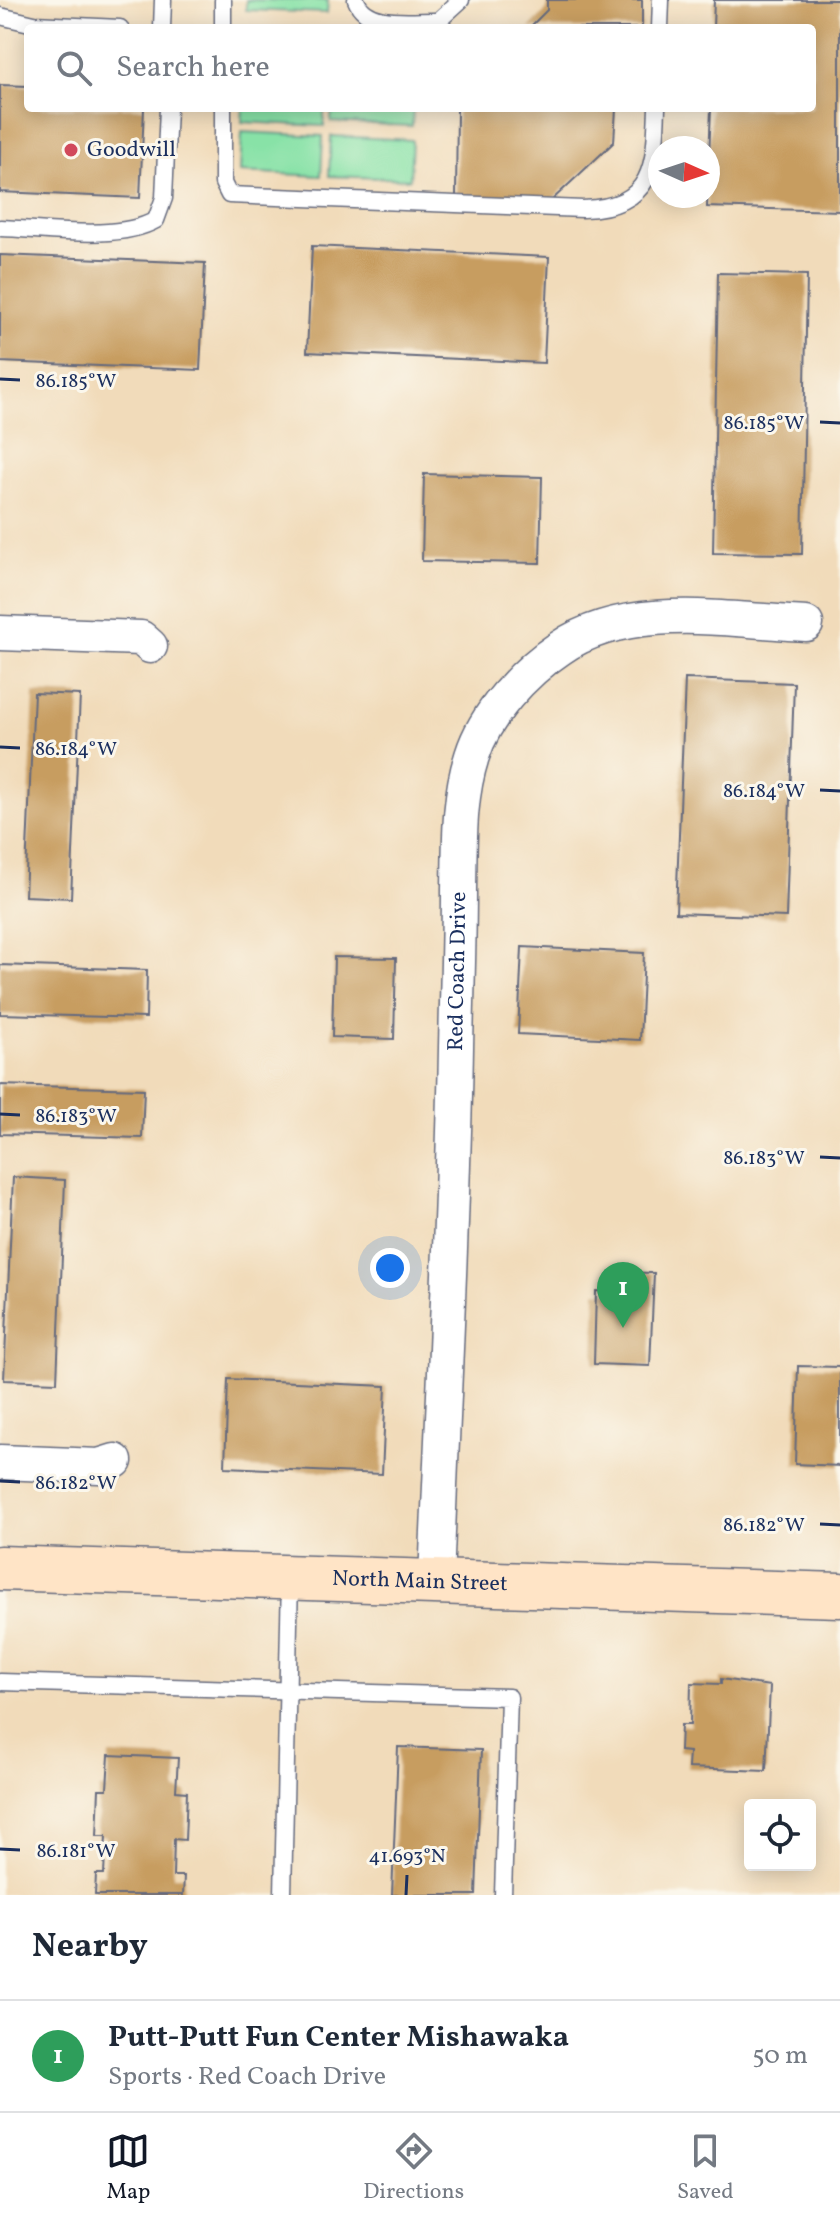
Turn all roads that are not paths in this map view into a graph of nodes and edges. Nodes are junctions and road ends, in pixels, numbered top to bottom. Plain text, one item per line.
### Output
1 (163, 0) edge
2 (223, 0) edge
3 (356, 0) edge
4 (461, 0) edge
5 (661, 0) edge
6 (0, 16) edge
7 (34, 24) edge
8 (162, 24) edge
9 (223, 24) edge
10 (660, 24) edge
11 (168, 112) edge
12 (223, 112) edge
13 (657, 112) edge
14 (0, 228) edge
15 (806, 624) dead end
16 (0, 633) edge
17 (150, 646) dead end
18 (115, 1461) dead end
19 (0, 1462) edge
20 (0, 1568) edge
21 (290, 1577) junction
22 (436, 1581) junction
23 (840, 1595) edge
24 (0, 1682) edge
25 (288, 1690) junction
26 (283, 1895) edge
27 (503, 1895) edge

1 - 8 lane
2 - 9 lane
3 - 4 lane
5 - 10 lane
6 - 7 lane
11 - 14 lane
12 - 13 lane
15 - 22 street, Red Coach Drive
16 - 17 street
18 - 19 street
20 - 21 main road, North Main Street
21 - 22 main road, North Main Street
21 - 25 lane
22 - 23 main road, North Main Street
24 - 25 lane
25 - 26 lane
25 - 27 lane

